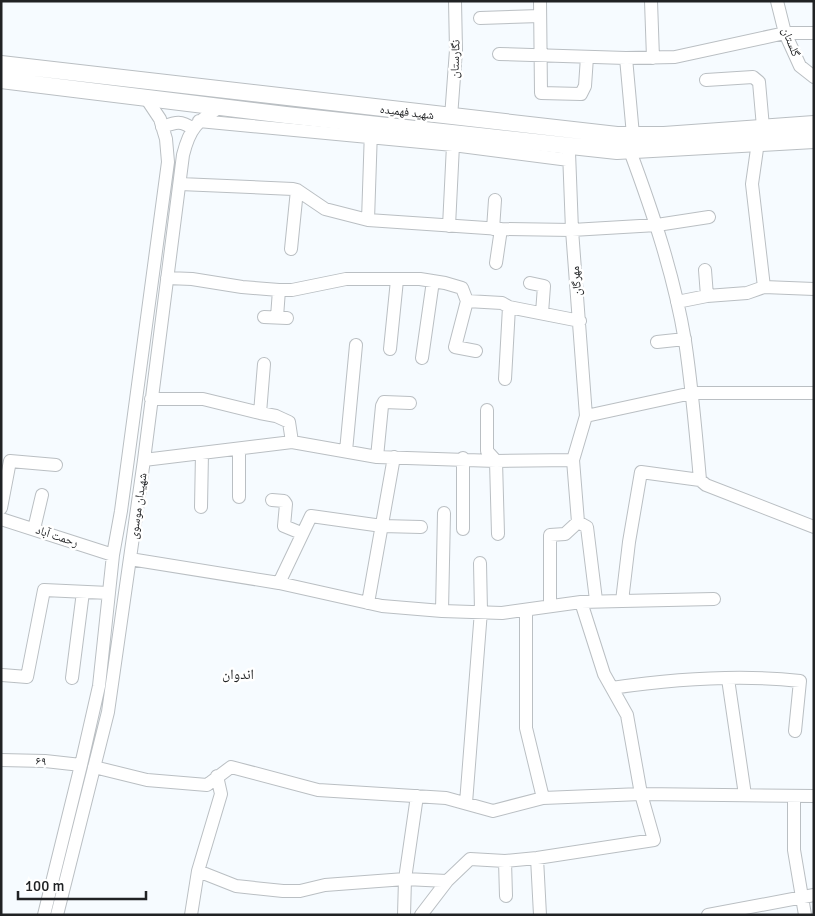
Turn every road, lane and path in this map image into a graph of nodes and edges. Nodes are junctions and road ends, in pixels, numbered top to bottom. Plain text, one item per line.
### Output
1 (454, 1) edge
2 (540, 1) edge
3 (651, 1) edge
4 (778, 1) edge
5 (540, 16) junction
6 (480, 18) dead end
7 (785, 33) junction
8 (814, 33) edge
9 (499, 54) dead end
10 (540, 56) junction
11 (587, 57) junction
12 (626, 58) junction
13 (653, 58) junction
14 (1, 64) edge
15 (814, 77) edge
16 (1, 80) edge
17 (706, 80) dead end
18 (146, 98) junction
19 (220, 107) junction
20 (451, 117) junction
21 (814, 124) edge
22 (196, 125) junction
23 (162, 127) junction
24 (481, 128) junction
25 (371, 130) junction
26 (504, 131) junction
27 (760, 135) junction
28 (814, 140) edge
29 (632, 143) junction
30 (454, 145) junction
31 (569, 153) junction
32 (180, 184) junction
33 (297, 190) junction
34 (495, 200) dead end
35 (709, 217) dead end
36 (368, 220) junction
37 (657, 225) junction
38 (449, 226) junction
39 (497, 229) junction
40 (572, 230) junction
41 (291, 249) dead end
42 (496, 264) dead end
43 (705, 270) dead end
44 (167, 278) junction
45 (397, 280) junction
46 (432, 281) junction
47 (530, 283) dead end
48 (764, 287) junction
49 (814, 289) edge
50 (279, 290) junction
51 (707, 296) junction
52 (467, 301) junction
53 (677, 302) junction
54 (509, 307) junction
55 (542, 313) junction
56 (276, 317) dead end
57 (580, 321) junction
58 (685, 339) junction
59 (657, 342) dead end
60 (356, 345) dead end
61 (390, 349) dead end
62 (476, 351) dead end
63 (422, 358) dead end
64 (264, 364) dead end
65 (505, 379) dead end
66 (692, 392) junction
67 (814, 393) edge
68 (151, 399) junction
69 (410, 404) dead end
70 (487, 410) dead end
71 (260, 413) junction
72 (586, 416) junction
73 (292, 442) junction
74 (239, 449) junction
75 (346, 451) junction
76 (202, 453) junction
77 (378, 457) junction
78 (394, 457) junction
79 (463, 458) junction
80 (144, 460) junction
81 (496, 460) junction
82 (573, 460) junction
83 (56, 465) dead end
84 (700, 480) junction
85 (42, 495) dead end
86 (239, 497) dead end
87 (272, 500) dead end
88 (201, 507) dead end
89 (1, 508) edge
90 (444, 513) dead end
91 (1, 519) edge
92 (578, 522) junction
93 (382, 526) junction
94 (814, 526) edge
95 (421, 527) dead end
96 (34, 529) junction
97 (463, 529) dead end
98 (302, 533) junction
99 (498, 534) dead end
100 (113, 555) junction
101 (130, 559) junction
102 (480, 563) dead end
103 (279, 583) junction
104 (83, 592) junction
105 (109, 594) junction
106 (714, 599) dead end
107 (596, 600) junction
108 (622, 601) junction
109 (582, 602) junction
110 (368, 603) junction
111 (550, 606) junction
112 (526, 610) junction
113 (442, 611) junction
114 (481, 611) junction
115 (2, 675) edge
116 (72, 678) dead end
117 (728, 679) junction
118 (612, 688) junction
119 (795, 730) dead end
120 (1, 760) edge
121 (88, 766) junction
122 (217, 776) junction
123 (641, 794) junction
124 (745, 795) junction
125 (417, 796) junction
126 (794, 796) junction
127 (814, 796) edge
128 (543, 798) junction
129 (466, 803) junction
130 (70, 837) junction
131 (537, 858) junction
132 (505, 861) junction
133 (198, 871) junction
134 (405, 879) junction
135 (448, 881) junction
136 (506, 896) dead end
137 (808, 896) edge
138 (44, 915) edge
139 (57, 915) edge
140 (192, 915) edge
141 (404, 915) edge
142 (421, 915) edge
143 (540, 915) edge
144 (708, 915) edge
145 (805, 915) edge

1 - 20 street, نگارستان
2 - 5 street
3 - 13 street
4 - 7 street, گلستان
5 - 6 street
5 - 10 street
7 - 8 street
7 - 13 street
7 - 15 street, گلستان
9 - 10 street
10 - 11 street
10 - 11 street
11 - 12 street
12 - 13 street
12 - 29 street
14 - 20 main road, شهید فهمیده
16 - 18 main road, شهید فهمیده
17 - 27 street
18 - 19 main road, شهید فهمیده
18 - 23 street, شهیدان موسوی
19 - 22 street
19 - 25 main road, شهید فهمیده
20 - 24 main road, شهید فهمیده
21 - 27 main road, شهید فهمیده
22 - 23 street
22 - 25 street
22 - 32 street, شهیدان موسوی
23 - 100 street, شهیدان موسوی
24 - 25 main road, شهید فهمیده
24 - 26 main road, شهید فهمیده
25 - 30 street
25 - 36 street
26 - 29 main road, شهید فهمیده
26 - 31 main road, شهید فهمیده
27 - 28 main road, شهید فهمیده
27 - 29 main road, شهید فهمیده
27 - 48 street
29 - 31 main road, شهید فهمیده
29 - 37 street
30 - 31 street
30 - 38 street
31 - 40 street, مهرگان
32 - 33 street
32 - 44 street, شهیدان موسوی
33 - 36 street
33 - 41 street
34 - 39 street
35 - 37 street
36 - 38 street
37 - 40 street
37 - 53 street
38 - 39 street
39 - 40 street
39 - 42 street
40 - 57 street, مهرگان
43 - 51 street
44 - 50 street
44 - 68 street, شهیدان موسوی
45 - 46 street
45 - 50 street
45 - 61 street
46 - 52 street
46 - 63 street
47 - 55 street
48 - 49 street
48 - 51 street
50 - 56 street
51 - 53 street
52 - 54 street
52 - 62 street
53 - 58 street
54 - 55 street
54 - 65 street
55 - 57 street
57 - 72 street, مهرگان
58 - 59 street
58 - 66 street
60 - 75 street
64 - 71 street
66 - 67 street
66 - 72 street
66 - 84 street
68 - 71 street
68 - 80 street, شهیدان موسوی
69 - 77 street
70 - 81 street
71 - 73 street
72 - 82 street
73 - 74 street
73 - 75 street
74 - 76 street
74 - 86 street
75 - 77 street
76 - 80 street
76 - 88 street
77 - 78 street
78 - 79 street
78 - 93 street
79 - 81 street
79 - 97 street
80 - 101 street, شهیدان موسوی
81 - 82 street
81 - 99 street
82 - 92 street
83 - 89 street
84 - 94 street
84 - 108 street
85 - 96 street
87 - 98 street
90 - 113 street
91 - 96 street, رحمت آباد
92 - 107 street
92 - 111 street
93 - 95 street
93 - 98 street
93 - 110 street
96 - 100 street, رحمت آباد
98 - 103 street
100 - 105 street, شهیدان موسوی
101 - 103 street
101 - 121 street, شهیدان موسوی
102 - 114 street
103 - 110 street
104 - 105 street
104 - 115 street
104 - 116 street
105 - 121 street, شهیدان موسوی
106 - 108 street
107 - 108 street
107 - 109 street
109 - 111 street
109 - 118 street
110 - 113 street
111 - 112 street
112 - 114 street
112 - 128 street
113 - 114 street
114 - 129 street
117 - 118 street
117 - 119 street
117 - 124 street
118 - 123 street
120 - 121 street, ۶۹
121 - 122 street, ۶۹
121 - 130 street, شهیدان موسوی
122 - 125 street, ۶۹
122 - 133 street
123 - 124 street, ۶۹
123 - 128 street, ۶۹
123 - 131 street
124 - 126 street, ۶۹
125 - 129 street, ۶۹
125 - 134 street
126 - 127 street, ۶۹
126 - 137 street
128 - 129 street, ۶۹
130 - 138 street, شهیدان موسوی
130 - 139 street, شهیدان موسوی
131 - 132 street
131 - 143 street
132 - 135 street
132 - 136 street
133 - 134 street
133 - 140 street
134 - 135 street
134 - 141 street
135 - 142 street
137 - 144 street
137 - 145 street

